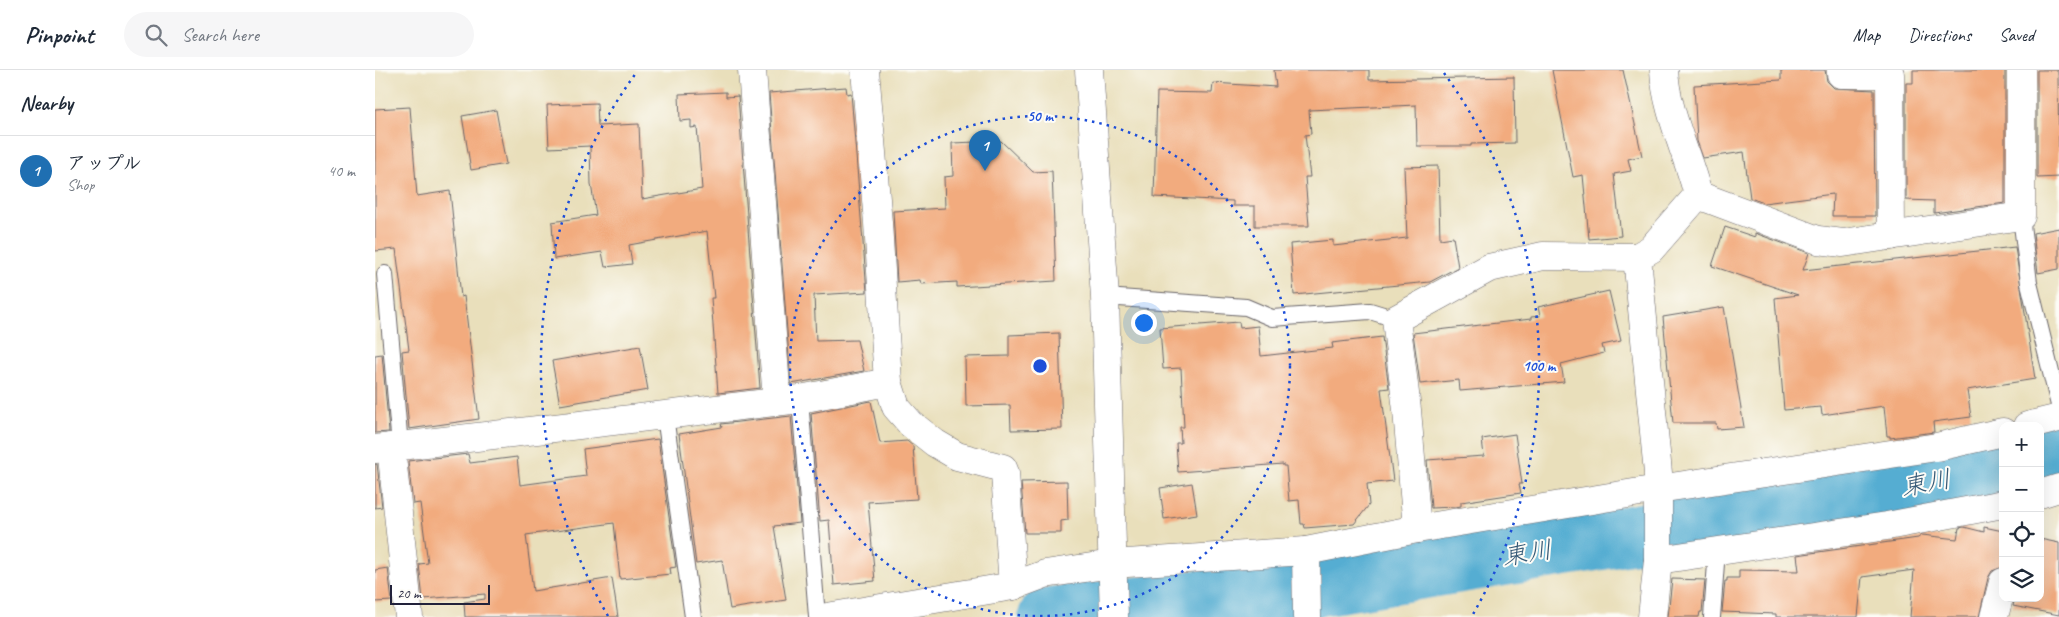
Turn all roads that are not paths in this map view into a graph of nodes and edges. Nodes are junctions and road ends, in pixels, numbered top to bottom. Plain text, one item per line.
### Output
1 (752, 70) edge
2 (865, 70) edge
3 (1089, 70) edge
4 (1664, 70) edge
5 (1841, 70) edge
6 (2021, 70) edge
7 (1698, 195) junction
8 (2021, 216) junction
9 (1891, 236) junction
10 (1637, 257) junction
11 (385, 274) dead end
12 (1105, 297) junction
13 (1396, 319) junction
14 (888, 382) junction
15 (789, 400) junction
16 (2059, 405) edge
17 (665, 416) junction
18 (2059, 418) edge
19 (2043, 422) edge
20 (1999, 433) edge
21 (389, 447) edge
22 (2059, 488) edge
23 (2044, 493) edge
24 (1657, 498) junction
25 (1999, 505) edge
26 (1417, 529) junction
27 (1717, 550) junction
28 (1658, 553) junction
29 (1306, 557) junction
30 (1112, 576) junction
31 (1013, 586) junction
32 (1999, 600) edge
33 (1307, 611) edge
34 (409, 617) edge
35 (693, 617) edge
36 (817, 617) edge
37 (827, 617) edge
38 (1114, 617) edge
39 (1652, 617) edge
40 (1712, 617) edge
41 (1995, 617) edge

1 - 15 street
2 - 14 street
3 - 12 street
4 - 7 street
5 - 9 street
6 - 8 street
7 - 9 street
7 - 10 street
8 - 9 street
8 - 16 lane
10 - 13 street
10 - 24 street
11 - 21 lane
12 - 13 lane
12 - 30 street
13 - 26 street
14 - 15 street
14 - 31 street
15 - 17 street
15 - 36 lane
17 - 21 street
17 - 35 lane
18 - 19 street
20 - 24 street
21 - 34 street
22 - 23 street
24 - 26 street
24 - 28 street
25 - 27 street
26 - 29 street
27 - 28 street
27 - 40 lane
28 - 39 street
29 - 30 street
29 - 33 street
30 - 31 street
30 - 38 street
31 - 37 street
32 - 41 street

